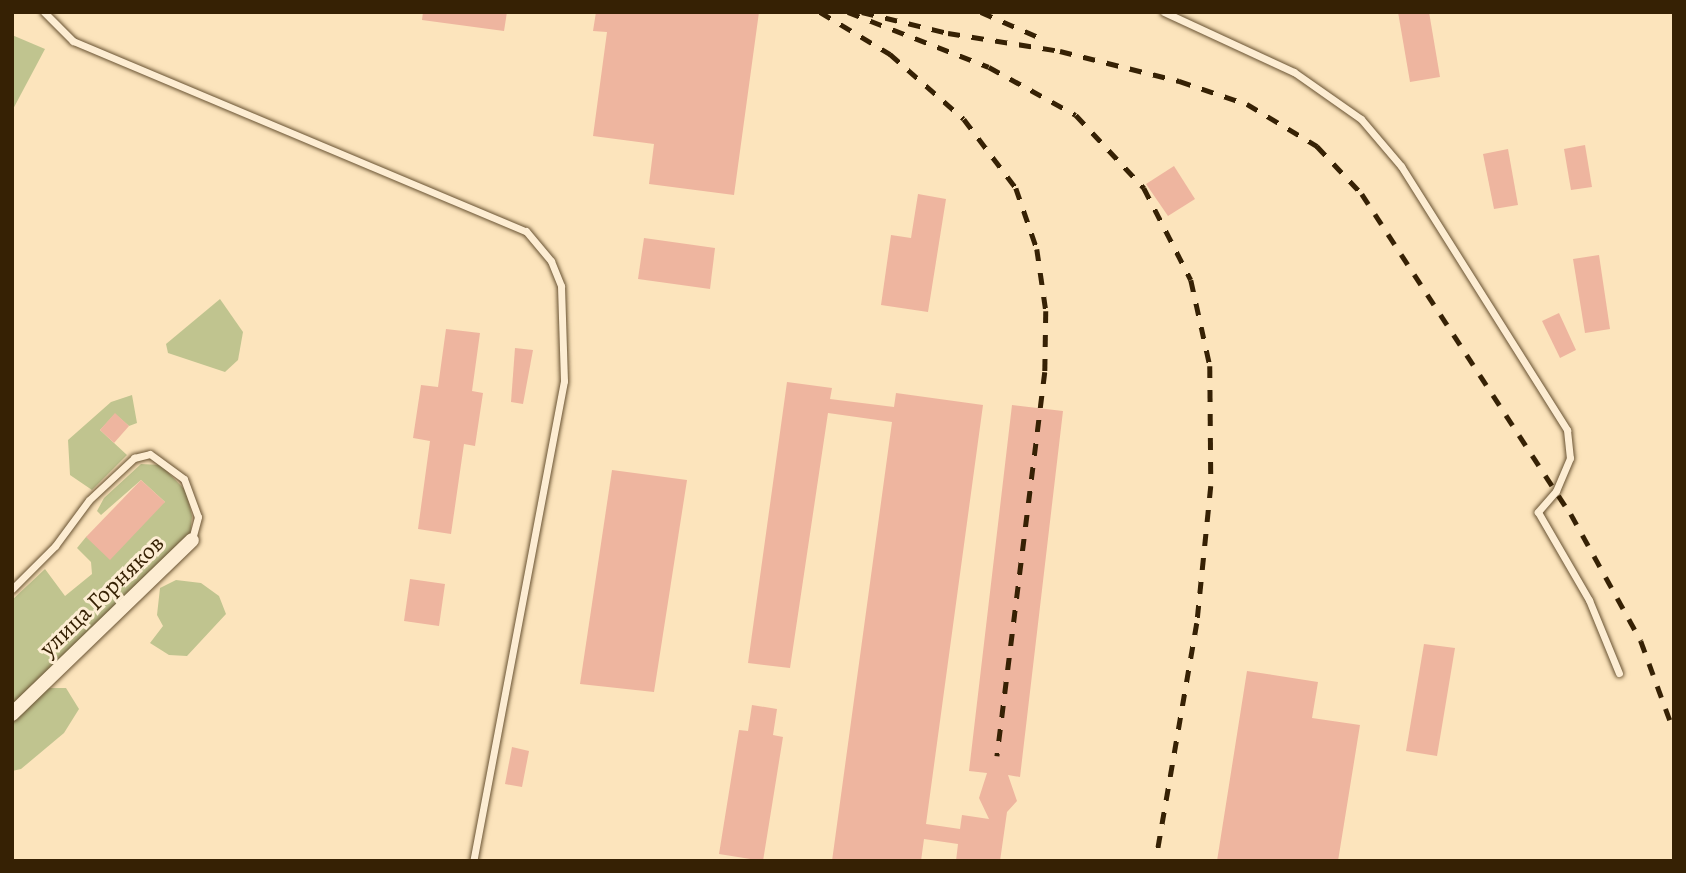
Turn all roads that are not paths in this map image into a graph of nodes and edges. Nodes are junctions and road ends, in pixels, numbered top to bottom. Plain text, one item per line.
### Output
1 (44, 12) edge
2 (1164, 12) edge
3 (192, 540) joint
4 (12, 589) edge
5 (1619, 673) dead end
6 (12, 714) edge
7 (473, 861) edge

1 - 7 lane
2 - 5 lane
3 - 4 lane
3 - 6 street, улица Горняков

